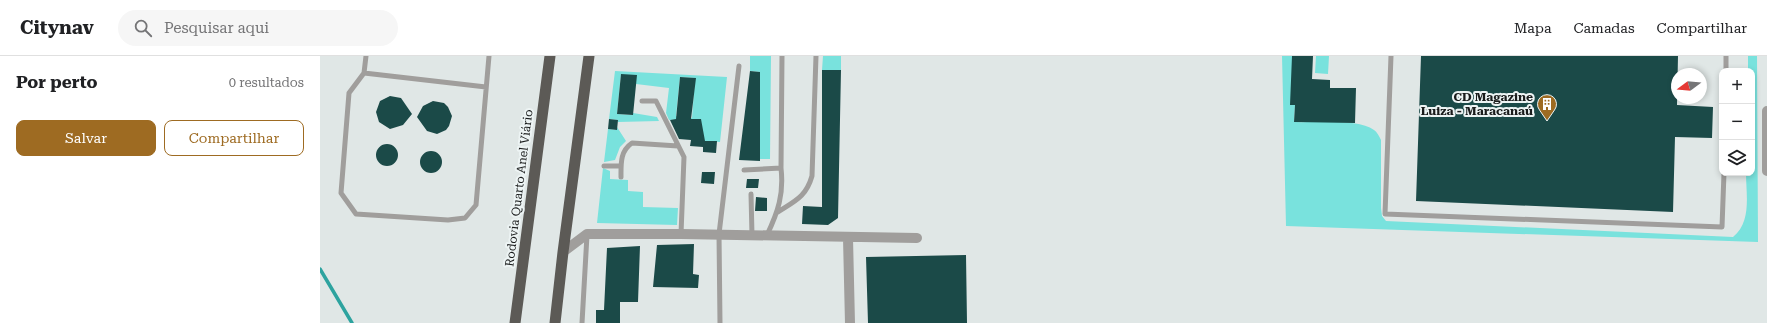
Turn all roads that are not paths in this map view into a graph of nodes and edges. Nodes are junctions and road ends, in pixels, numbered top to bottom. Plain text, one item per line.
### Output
1 (366, 56) edge
2 (489, 56) edge
3 (550, 56) edge
4 (589, 56) edge
5 (782, 56) edge
6 (816, 56) edge
7 (1391, 56) edge
8 (1726, 56) edge
9 (738, 66) dead end
10 (1726, 68) edge
11 (364, 73) junction
12 (486, 87) junction
13 (642, 100) dead end
14 (1767, 111) edge
15 (678, 146) junction
16 (604, 166) dead end
17 (621, 166) junction
18 (781, 168) junction
19 (744, 170) dead end
20 (1767, 171) edge
21 (1724, 176) edge
22 (621, 177) dead end
23 (751, 194) dead end
24 (778, 212) junction
25 (587, 234) junction
26 (681, 234) junction
27 (719, 234) junction
28 (752, 235) junction
29 (767, 235) junction
30 (848, 238) junction
31 (917, 238) dead end
32 (563, 252) junction
33 (515, 323) edge
34 (555, 323) edge
35 (582, 323) edge
36 (720, 323) edge
37 (850, 323) edge

1 - 11 lane
2 - 12 lane
3 - 33 highway, Rodovia Quarto Anel Viário
4 - 32 highway
5 - 18 lane
6 - 24 lane
7 - 21 lane
8 - 10 lane
9 - 27 lane
11 - 12 lane
11 - 12 lane
13 - 15 lane
14 - 20 street
15 - 17 lane
15 - 26 lane
16 - 17 lane
17 - 22 lane
18 - 19 lane
18 - 24 lane
23 - 28 lane
24 - 29 lane
25 - 26 street
25 - 32 street
25 - 35 lane
26 - 27 street
27 - 28 street
27 - 36 lane
28 - 29 street
29 - 30 street
30 - 31 street
30 - 37 street
32 - 34 highway

